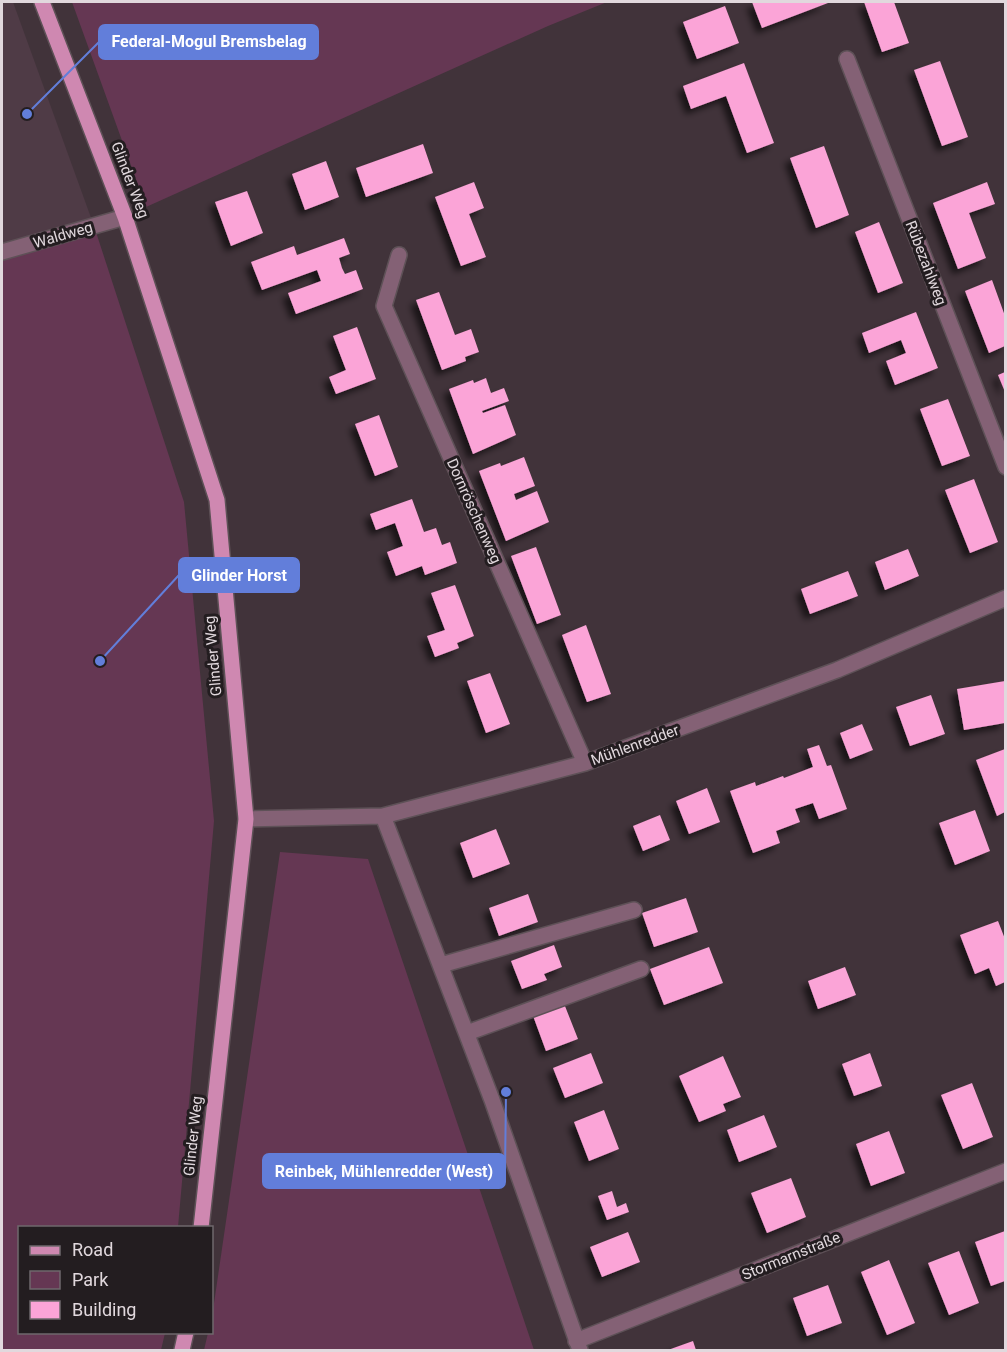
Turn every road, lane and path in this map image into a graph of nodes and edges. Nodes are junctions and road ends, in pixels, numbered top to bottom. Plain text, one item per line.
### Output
1 (42, 2) edge
2 (847, 59) dead end
3 (125, 217) junction
4 (2, 252) edge
5 (399, 255) dead end
6 (1005, 467) edge
7 (1005, 598) edge
8 (585, 763) junction
9 (383, 816) junction
10 (246, 819) junction
11 (634, 910) dead end
12 (441, 965) junction
13 (641, 969) dead end
14 (467, 1033) junction
15 (1005, 1172) edge
16 (201, 1226) edge
17 (186, 1334) edge
18 (578, 1346) edge
19 (182, 1350) edge

1 - 3 main road, Glinder Weg
2 - 6 street, Rübezahlweg
3 - 4 street, Waldweg
3 - 10 main road, Glinder Weg
5 - 8 street, Dornröschenweg
7 - 8 street, Mühlenredder
8 - 9 street, Mühlenredder
9 - 10 street, Mühlenredder
9 - 12 street
10 - 16 main road, Glinder Weg
11 - 12 street
12 - 14 street
13 - 14 street
14 - 18 street
15 - 18 street, Stormarnstraße
17 - 19 main road

